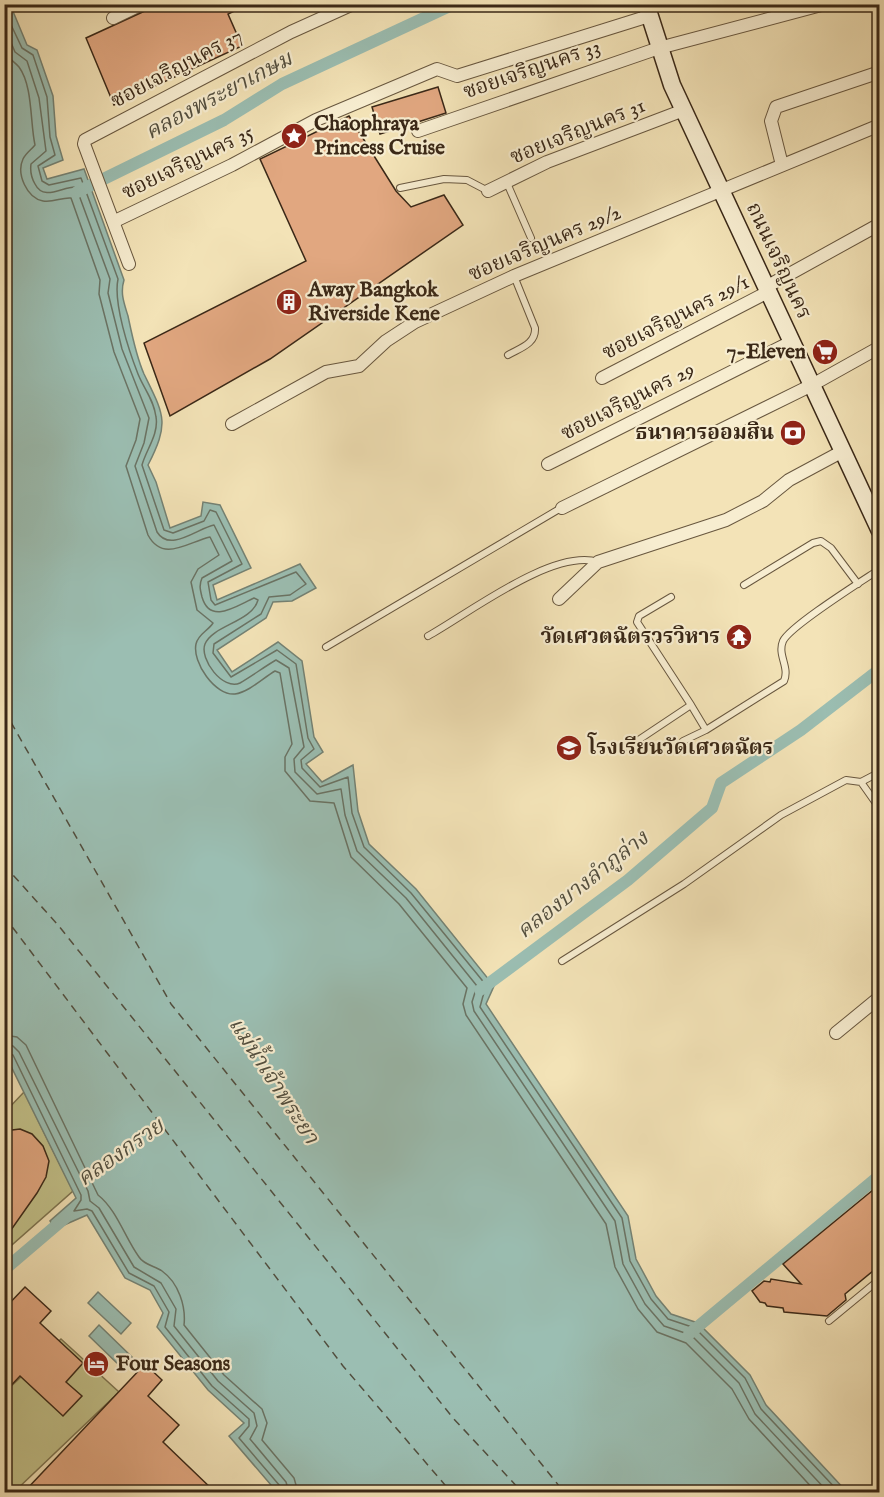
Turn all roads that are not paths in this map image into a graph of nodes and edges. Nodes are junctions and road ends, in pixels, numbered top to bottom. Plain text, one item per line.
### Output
1 (142, 4) edge
2 (353, 4) edge
3 (825, 4) edge
4 (648, 10) edge
5 (113, 18) dead end
6 (659, 48) junction
7 (879, 72) edge
8 (684, 110) junction
9 (879, 125) edge
10 (418, 130) dead end
11 (782, 165) junction
12 (507, 183) junction
13 (400, 188) dead end
14 (488, 191) joint
15 (721, 191) junction
16 (115, 221) junction
17 (879, 224) edge
18 (531, 238) dead end
19 (129, 264) dead end
20 (514, 276) junction
21 (767, 290) junction
22 (791, 342) junction
23 (879, 347) edge
24 (508, 355) dead end
25 (602, 378) dead end
26 (812, 386) junction
27 (232, 423) dead end
28 (843, 452) junction
29 (548, 464) dead end
30 (562, 508) joint
31 (879, 531) edge
32 (598, 562) junction
33 (879, 569) edge
34 (858, 584) junction
35 (744, 585) dead end
36 (671, 597) dead end
37 (559, 599) dead end
38 (428, 636) dead end
39 (326, 647) dead end
40 (690, 705) junction
41 (706, 730) junction
42 (683, 741) dead end
43 (628, 747) dead end
44 (879, 772) edge
45 (861, 782) junction
46 (879, 809) edge
47 (562, 961) dead end
48 (879, 997) edge
49 (836, 1033) dead end
50 (879, 1279) edge
51 (829, 1322) dead end

1 - 5 street
2 - 16 street, ซอยเจริญนคร 37
3 - 6 street, ซอยเจริญนคร 33
4 - 6 main road, ถนนเจริญนคร
4 - 16 street, ซอยเจริญนคร 35
6 - 8 main road, ถนนเจริญนคร
6 - 10 street, ซอยเจริญนคร 33
7 - 11 street
8 - 12 street, ซอยเจริญนคร 31
8 - 15 main road, ถนนเจริญนคร
9 - 11 street, ซอยเจริญนคร 29/2
11 - 15 street, ซอยเจริญนคร 29/2
12 - 14 street, ซอยเจริญนคร 31
12 - 18 lane
13 - 14 lane
15 - 20 street, ซอยเจริญนคร 29/2
15 - 21 main road, ถนนเจริญนคร
16 - 19 street
17 - 21 street, ซอยเจริญนคร 29/1
20 - 24 lane
20 - 27 street, ซอยเจริญนคร 29/2
21 - 22 main road, ถนนเจริญนคร
21 - 25 street, ซอยเจริญนคร 29/1
22 - 26 main road, ถนนเจริญนคร
22 - 29 street, ซอยเจริญนคร 29
23 - 26 street
26 - 28 main road, ถนนเจริญนคร
26 - 30 street
28 - 31 main road, ถนนเจริญนคร
28 - 32 street
30 - 39 lane
32 - 37 street
32 - 38 lane
33 - 34 lane
34 - 35 lane
34 - 41 lane
36 - 40 lane
40 - 41 lane
40 - 43 lane
41 - 42 lane
44 - 45 lane
45 - 46 lane
45 - 47 lane
48 - 49 street
50 - 51 lane

